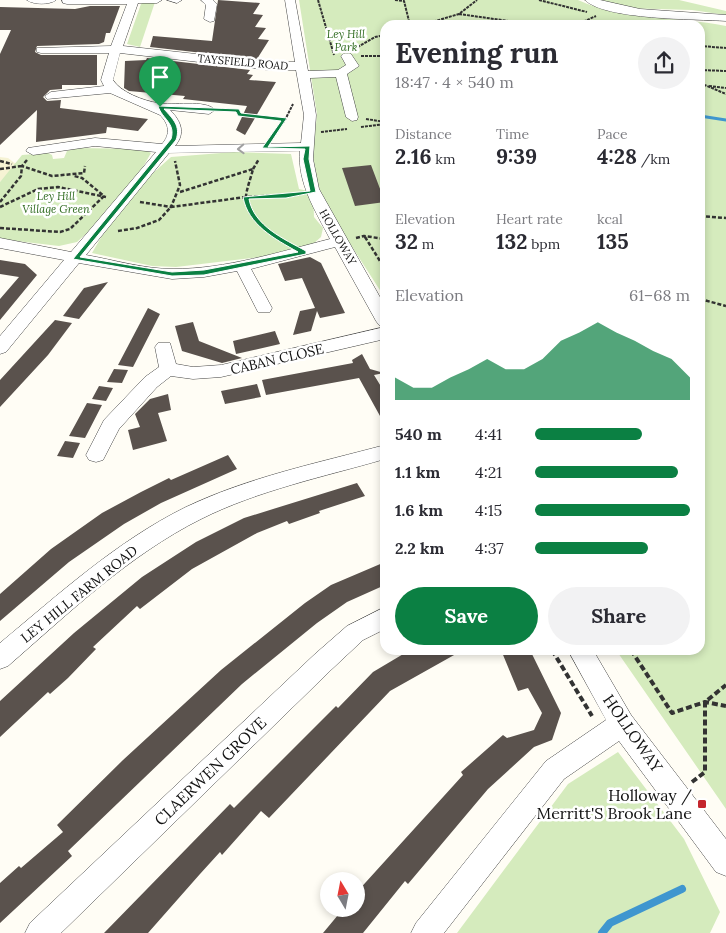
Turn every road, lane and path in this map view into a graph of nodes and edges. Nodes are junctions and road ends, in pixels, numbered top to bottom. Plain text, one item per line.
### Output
1 (32, 0) edge
2 (134, 0) edge
3 (157, 0) edge
4 (172, 0) edge
5 (177, 0) edge
6 (206, 0) edge
7 (290, 0) edge
8 (318, 0) edge
9 (395, 0) edge
10 (477, 0) edge
11 (539, 0) edge
12 (590, 0) edge
13 (50, 2) edge
14 (66, 2) edge
15 (701, 4) dead end
16 (726, 10) edge
17 (459, 14) junction
18 (726, 18) edge
19 (210, 19) dead end
20 (409, 20) edge
21 (439, 20) edge
22 (501, 20) edge
23 (587, 20) edge
24 (380, 37) edge
25 (705, 46) edge
26 (49, 48) dead end
27 (726, 48) edge
28 (117, 49) junction
29 (347, 56) junction
30 (380, 56) edge
31 (705, 70) edge
32 (302, 71) junction
33 (726, 71) edge
34 (341, 72) junction
35 (706, 86) joint
36 (726, 88) edge
37 (113, 89) junction
38 (726, 94) edge
39 (51, 96) dead end
40 (292, 96) dead end
41 (160, 107) junction
42 (209, 110) joint
43 (352, 117) joint
44 (285, 120) junction
45 (380, 121) edge
46 (308, 147) junction
47 (265, 148) junction
48 (172, 149) junction
49 (33, 151) joint
50 (0, 161) edge
51 (22, 166) junction
52 (84, 166) dead end
53 (0, 169) edge
54 (74, 176) junction
55 (180, 192) junction
56 (313, 192) junction
57 (104, 196) junction
58 (246, 197) junction
59 (0, 202) edge
60 (147, 203) dead end
61 (0, 207) edge
62 (171, 207) junction
63 (705, 216) edge
64 (726, 218) edge
65 (0, 228) edge
66 (95, 234) junction
67 (364, 236) junction
68 (380, 238) edge
69 (340, 241) junction
70 (0, 243) edge
71 (304, 252) junction
72 (76, 258) junction
73 (380, 261) edge
74 (242, 266) junction
75 (705, 300) edge
76 (726, 306) edge
77 (264, 308) dead end
78 (380, 312) edge
79 (380, 334) edge
80 (164, 347) dead end
81 (0, 348) edge
82 (168, 369) junction
83 (380, 453) edge
84 (96, 454) dead end
85 (380, 620) edge
86 (556, 655) edge
87 (582, 655) edge
88 (634, 655) edge
89 (0, 658) edge
90 (726, 685) edge
91 (705, 702) junction
92 (726, 706) edge
93 (613, 731) junction
94 (676, 794) junction
95 (726, 862) edge
96 (40, 933) edge
97 (426, 933) edge

1 - 13 street
2 - 3 street
2 - 14 street
2 - 28 street
4 - 5 street
6 - 19 street
7 - 32 street, HOLLOWAY
8 - 29 path
9 - 20 path
10 - 17 path
11 - 23 path
12 - 18 street
15 - 16 street
17 - 21 path
17 - 22 path
24 - 29 path
25 - 27 path
26 - 28 street, TAYSFIELD ROAD
28 - 32 street, TAYSFIELD ROAD
28 - 37 street
29 - 30 path
29 - 34 street
31 - 33 path
32 - 34 street, TAYSFIELD ROAD
32 - 46 street, HOLLOWAY
34 - 43 street
35 - 36 path
35 - 38 path
37 - 39 street
37 - 41 street
40 - 44 path
41 - 42 street
41 - 48 street
42 - 44 path
43 - 45 path
44 - 47 path
46 - 47 street
46 - 56 street, HOLLOWAY
47 -> 48 street
48 - 49 street
48 - 55 path
48 - 66 street
49 - 51 path
50 - 51 path
51 - 53 path
51 - 54 path
51 - 59 path
52 - 54 path
54 - 57 path
55 - 58 path
55 - 62 path
56 - 58 path
56 - 69 street, HOLLOWAY
57 - 61 path
57 - 65 path
58 - 62 path
58 - 71 path
60 - 62 path
62 - 66 path
63 - 64 path
66 - 72 street
67 - 68 path
67 - 69 path
67 - 73 path
69 - 71 street
69 - 78 street, HOLLOWAY
70 - 72 street
71 - 74 street
72 - 74 street
72 - 81 street
74 - 77 street
75 - 76 path
79 - 82 street, CABAN CLOSE
80 - 82 street
82 - 84 street
83 - 89 street, LEY HILL FARM ROAD
85 - 96 street, CLAERWEN GROVE
86 - 93 path
87 - 93 street, HOLLOWAY
88 - 91 path
90 - 91 path
91 - 92 path
91 - 94 path
93 - 94 street, HOLLOWAY
93 - 97 street
94 - 95 street, HOLLOWAY

